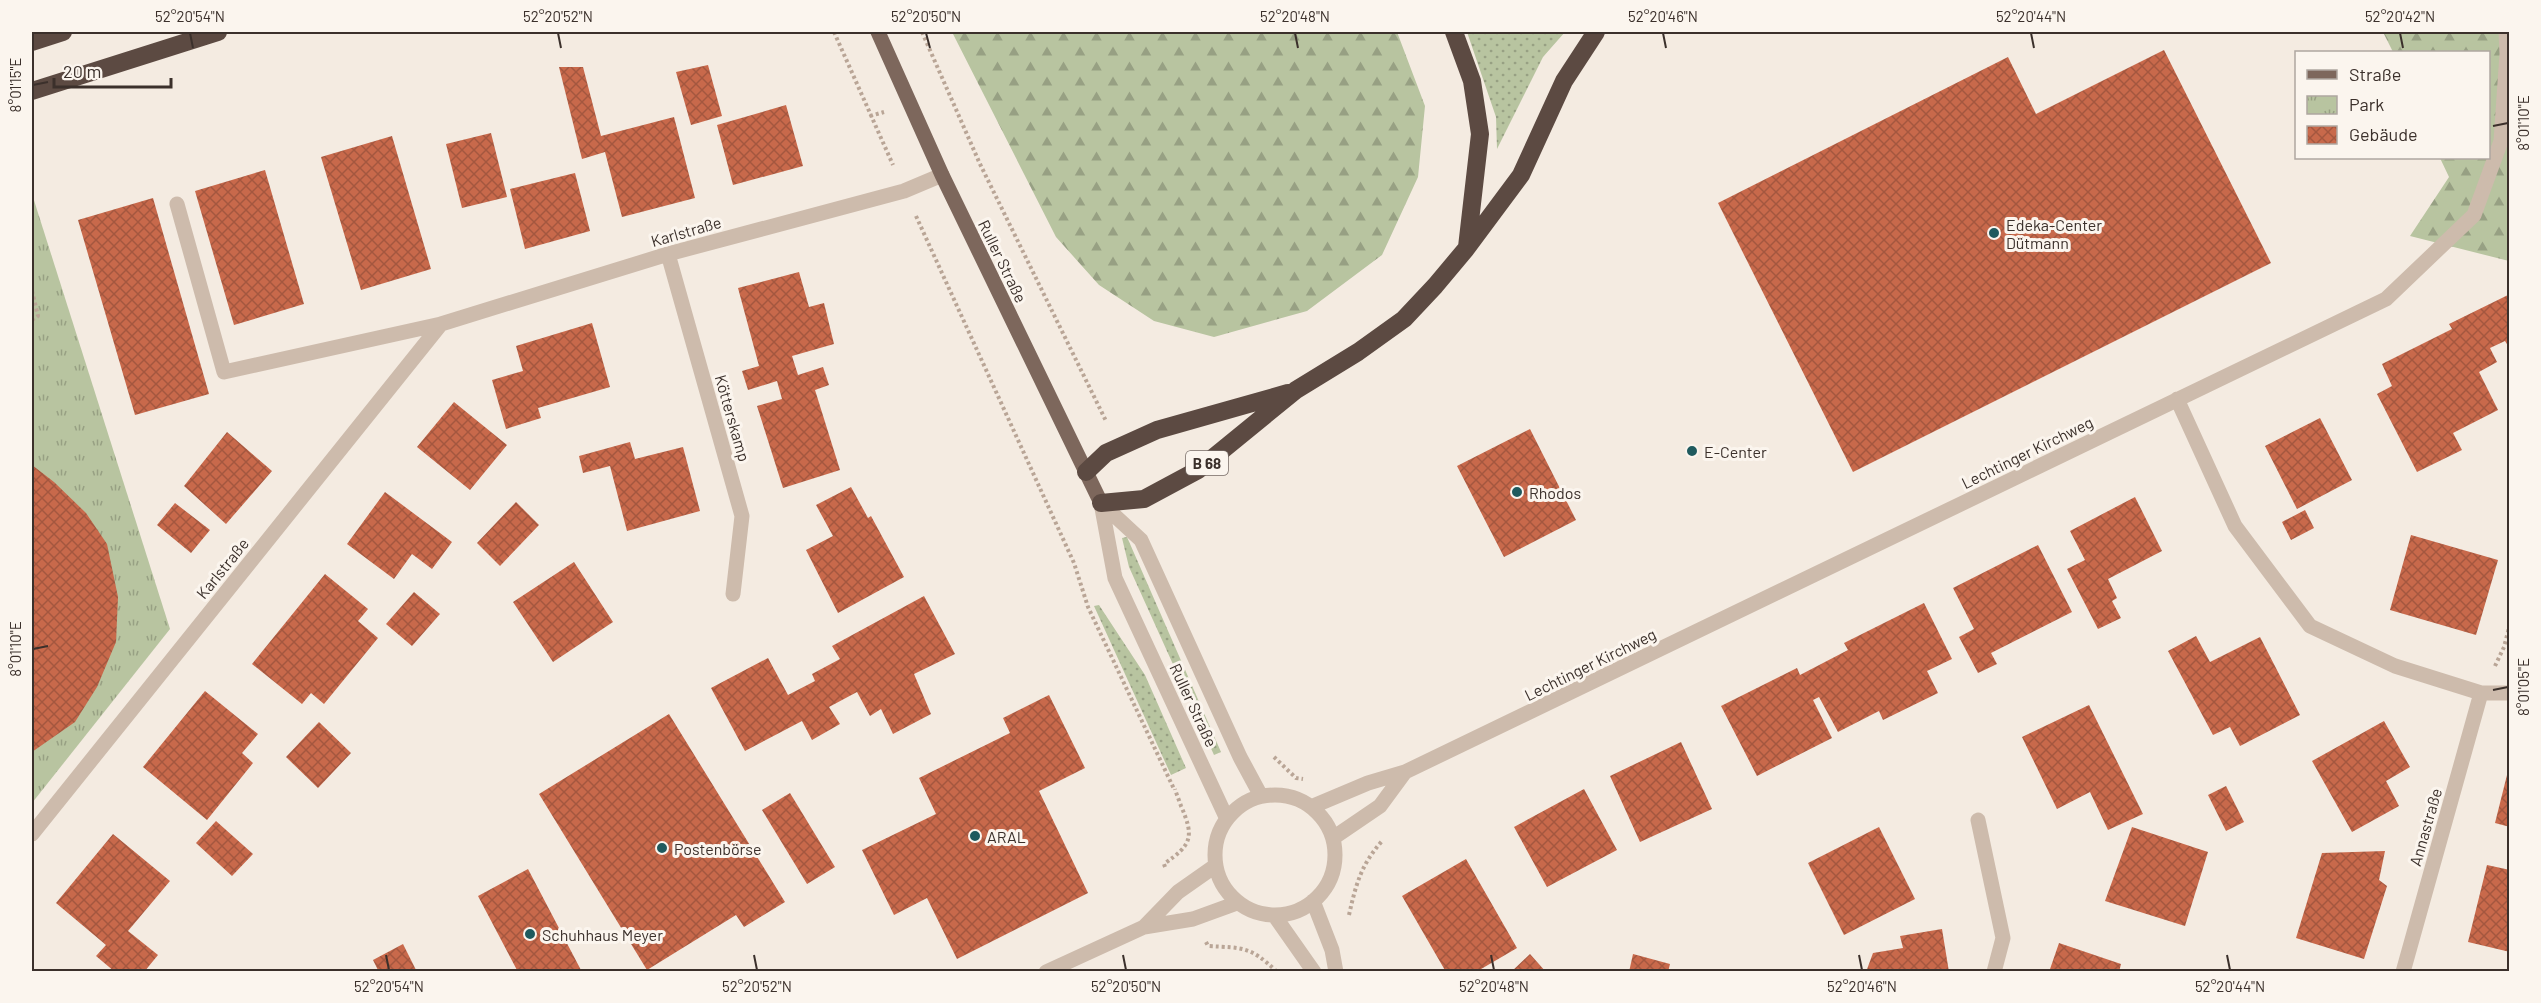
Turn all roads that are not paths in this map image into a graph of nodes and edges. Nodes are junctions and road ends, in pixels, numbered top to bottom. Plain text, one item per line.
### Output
1 (63, 32) edge
2 (218, 32) edge
3 (878, 32) edge
4 (1454, 32) edge
5 (1596, 32) edge
6 (2506, 32) edge
7 (32, 42) edge
8 (32, 91) edge
9 (942, 175) junction
10 (177, 204) dead end
11 (1466, 249) junction
12 (668, 254) junction
13 (441, 324) junction
14 (1296, 390) junction
15 (2177, 399) junction
16 (1086, 472) junction
17 (1101, 503) junction
18 (733, 594) dead end
19 (2481, 693) junction
20 (2510, 693) edge
21 (1405, 772) junction
22 (1261, 796) junction
23 (1311, 807) junction
24 (1227, 819) junction
25 (1978, 820) dead end
26 (32, 834) edge
27 (1332, 838) junction
28 (1215, 866) junction
29 (1313, 901) junction
30 (1238, 903) junction
31 (1274, 915) junction
32 (1144, 927) junction
33 (1046, 972) edge
34 (1314, 972) edge
35 (1336, 972) edge
36 (1994, 972) edge
37 (2403, 972) edge

1 - 7 highway
2 - 8 highway
3 - 9 main road, Ruller Straße
4 - 11 highway
5 - 11 highway
6 - 15 street, Lechtinger Kirchweg
9 - 12 street, Karlstraße
9 - 16 main road, Ruller Straße
10 - 13 street, Karlstraße
11 - 14 highway, B 68
12 - 13 street, Karlstraße
12 - 18 street, Kötterskamp
13 - 26 street, Karlstraße
14 - 16 highway, B 68
14 - 17 highway, B 68
15 - 19 street
15 - 21 street, Lechtinger Kirchweg
16 - 17 main road, Ruller Straße
17 - 22 street, Ruller Straße
17 - 24 street, Ruller Straße
19 - 20 street
19 - 37 street, Annastraße
21 - 23 street, Lechtinger Kirchweg
21 - 27 street, Lechtinger Kirchweg
22 - 23 street
22 - 24 street
23 - 27 street
24 - 28 street
25 - 36 street
27 - 29 street
28 - 30 street
28 - 32 street
29 - 31 street
29 - 35 street
30 - 31 street
30 - 32 street
31 - 34 street
32 - 33 street

